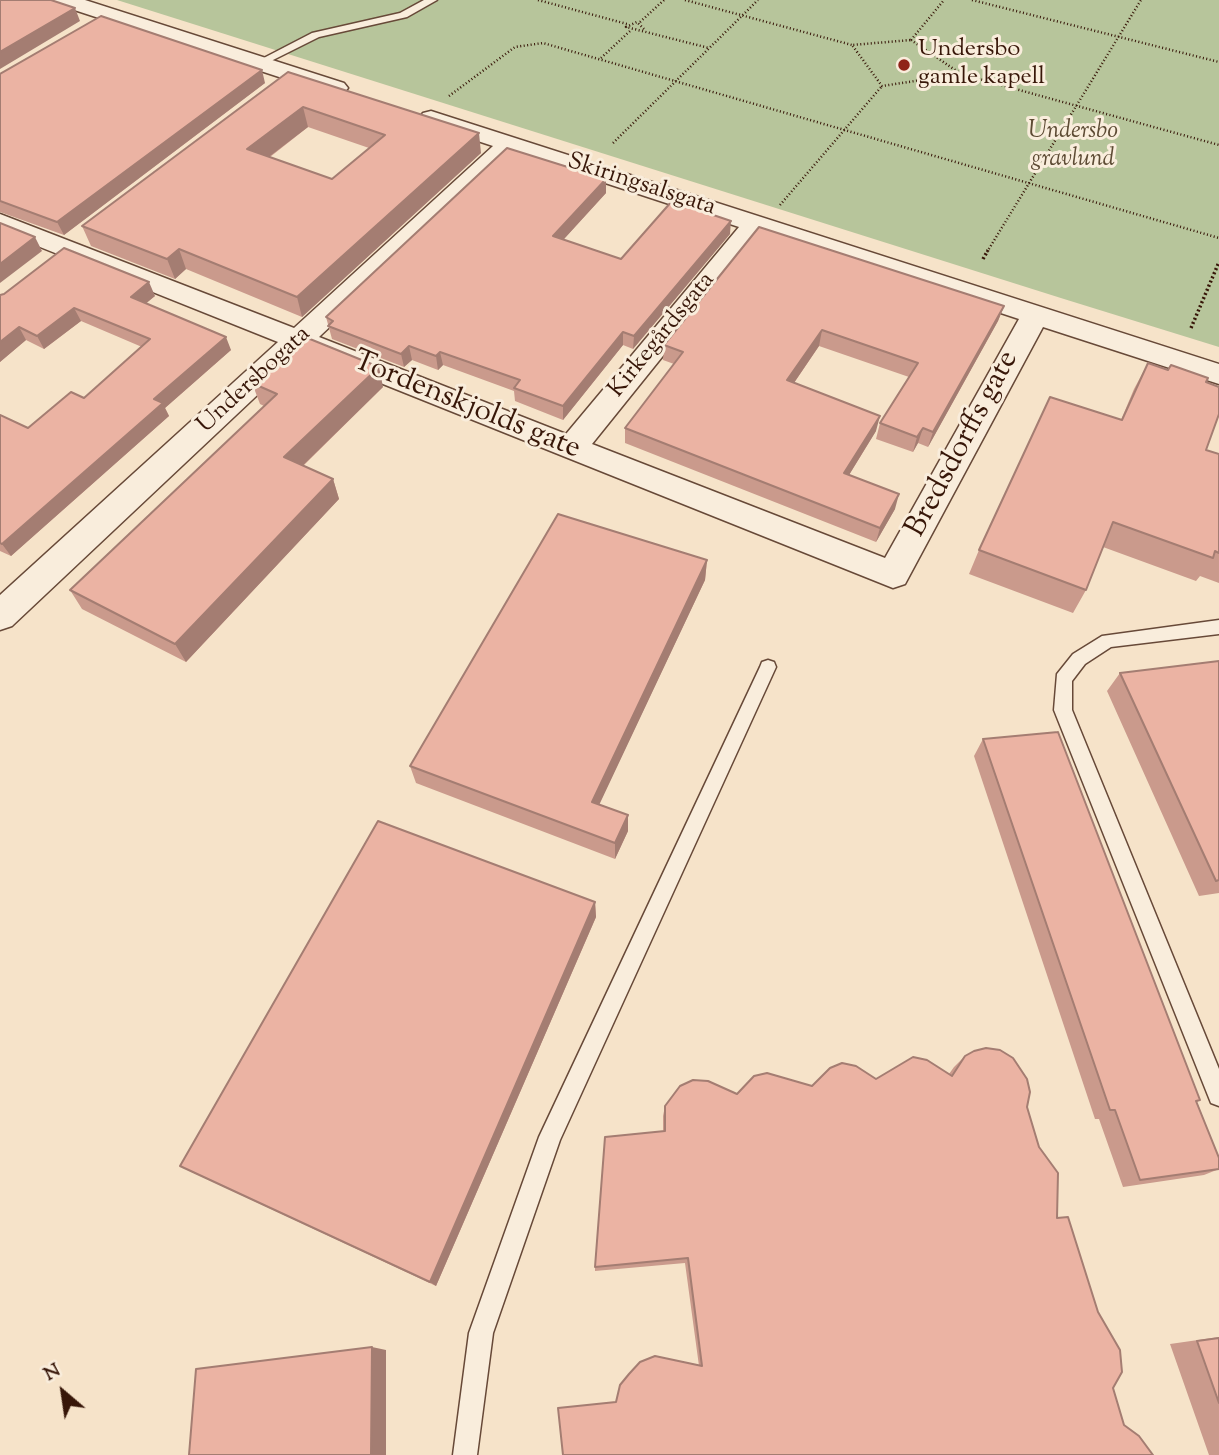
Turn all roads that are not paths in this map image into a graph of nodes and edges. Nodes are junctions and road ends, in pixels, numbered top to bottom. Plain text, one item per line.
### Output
1 (63, 0) edge
2 (426, 1) edge
3 (110, 15) junction
4 (88, 29) edge
5 (261, 62) junction
6 (296, 75) junction
7 (275, 90) edge
8 (359, 95) edge
9 (415, 113) edge
10 (510, 144) junction
11 (0, 222) edge
12 (759, 224) junction
13 (1035, 315) junction
14 (300, 340) junction
15 (1219, 374) edge
16 (571, 449) junction
17 (893, 575) joint
18 (0, 616) edge
19 (1219, 626) edge
20 (768, 667) dead end
21 (1219, 1094) edge
22 (465, 1455) edge

1 - 3 street
2 - 5 lane
3 - 4 street
3 - 5 street
5 - 6 street
6 - 7 street
6 - 8 street
9 - 10 street, Skiringsalsgata
10 - 12 street, Skiringsalsgata
10 - 14 street, Undersbogata
11 - 14 street, Tordenskjolds gate
12 - 13 street, Skiringsalsgata
12 - 16 street, Kirkegårdsgata
13 - 15 street, Skiringsalsgata
13 - 17 street, Bredsdorffs gate
14 - 16 street, Tordenskjolds gate
14 - 18 street, Undersbogata
16 - 17 street, Tordenskjolds gate
19 - 21 lane
20 - 22 lane

